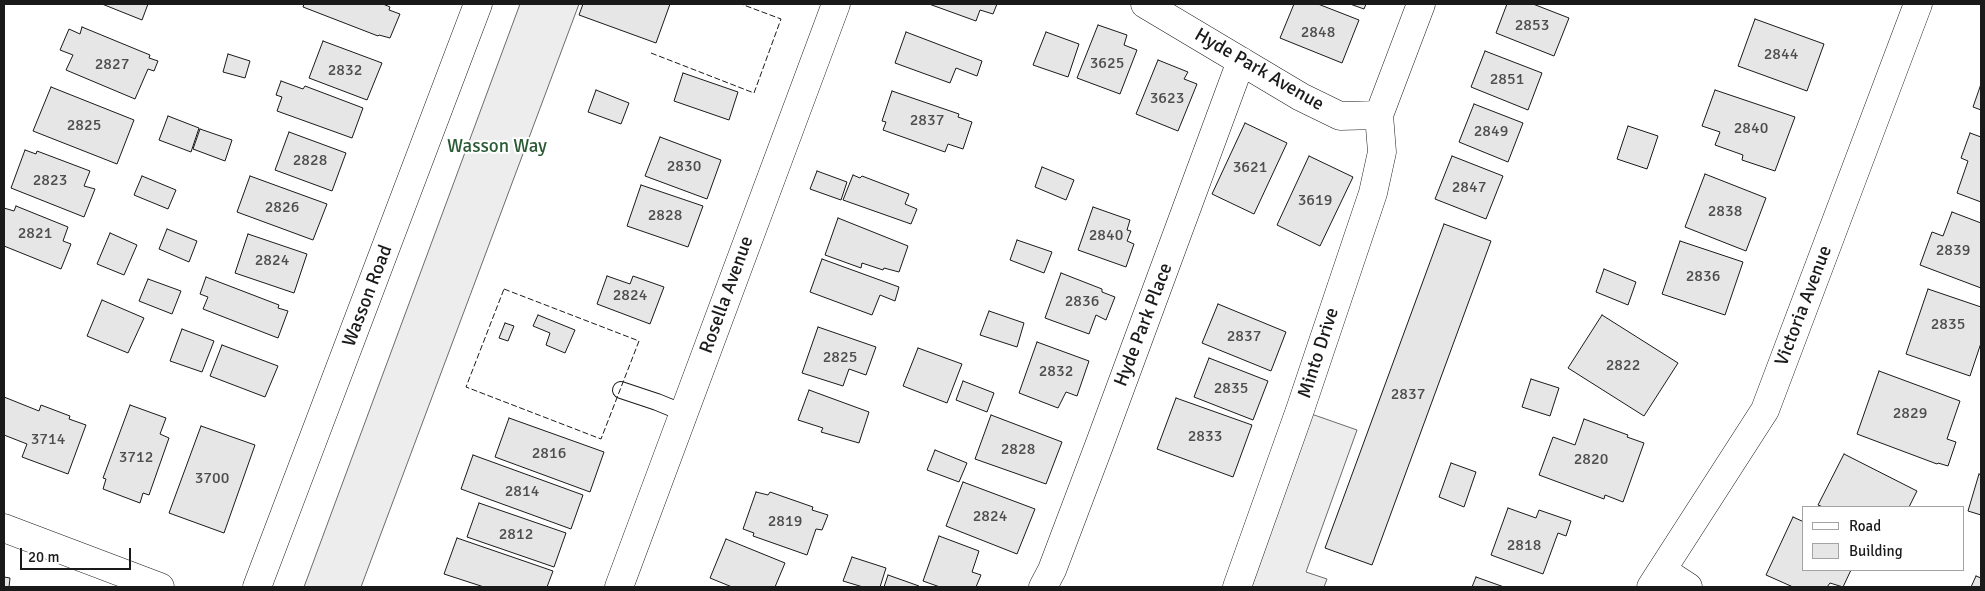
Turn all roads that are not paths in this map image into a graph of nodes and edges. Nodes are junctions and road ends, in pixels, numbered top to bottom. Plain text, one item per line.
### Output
1 (478, 4) edge
2 (836, 4) edge
3 (1145, 4) edge
4 (1420, 4) edge
5 (1918, 4) edge
6 (1241, 61) junction
7 (1379, 115) junction
8 (621, 390) dead end
9 (684, 414) junction
10 (4, 528) edge
11 (1657, 579) edge
12 (160, 587) edge
13 (257, 587) edge
14 (619, 587) edge
15 (1043, 587) edge
16 (1237, 587) edge
17 (1688, 587) edge

1 - 13 street, Wasson Road
2 - 9 street, Rosella Avenue
3 - 6 street, Hyde Park Avenue
4 - 7 street
5 - 11 street, Victoria Avenue
6 - 7 street, Hyde Park Avenue
6 - 15 street, Hyde Park Place
7 - 16 street, Minto Drive
8 - 9 lane
9 - 14 street, Rosella Avenue
10 - 12 street
11 - 17 street

